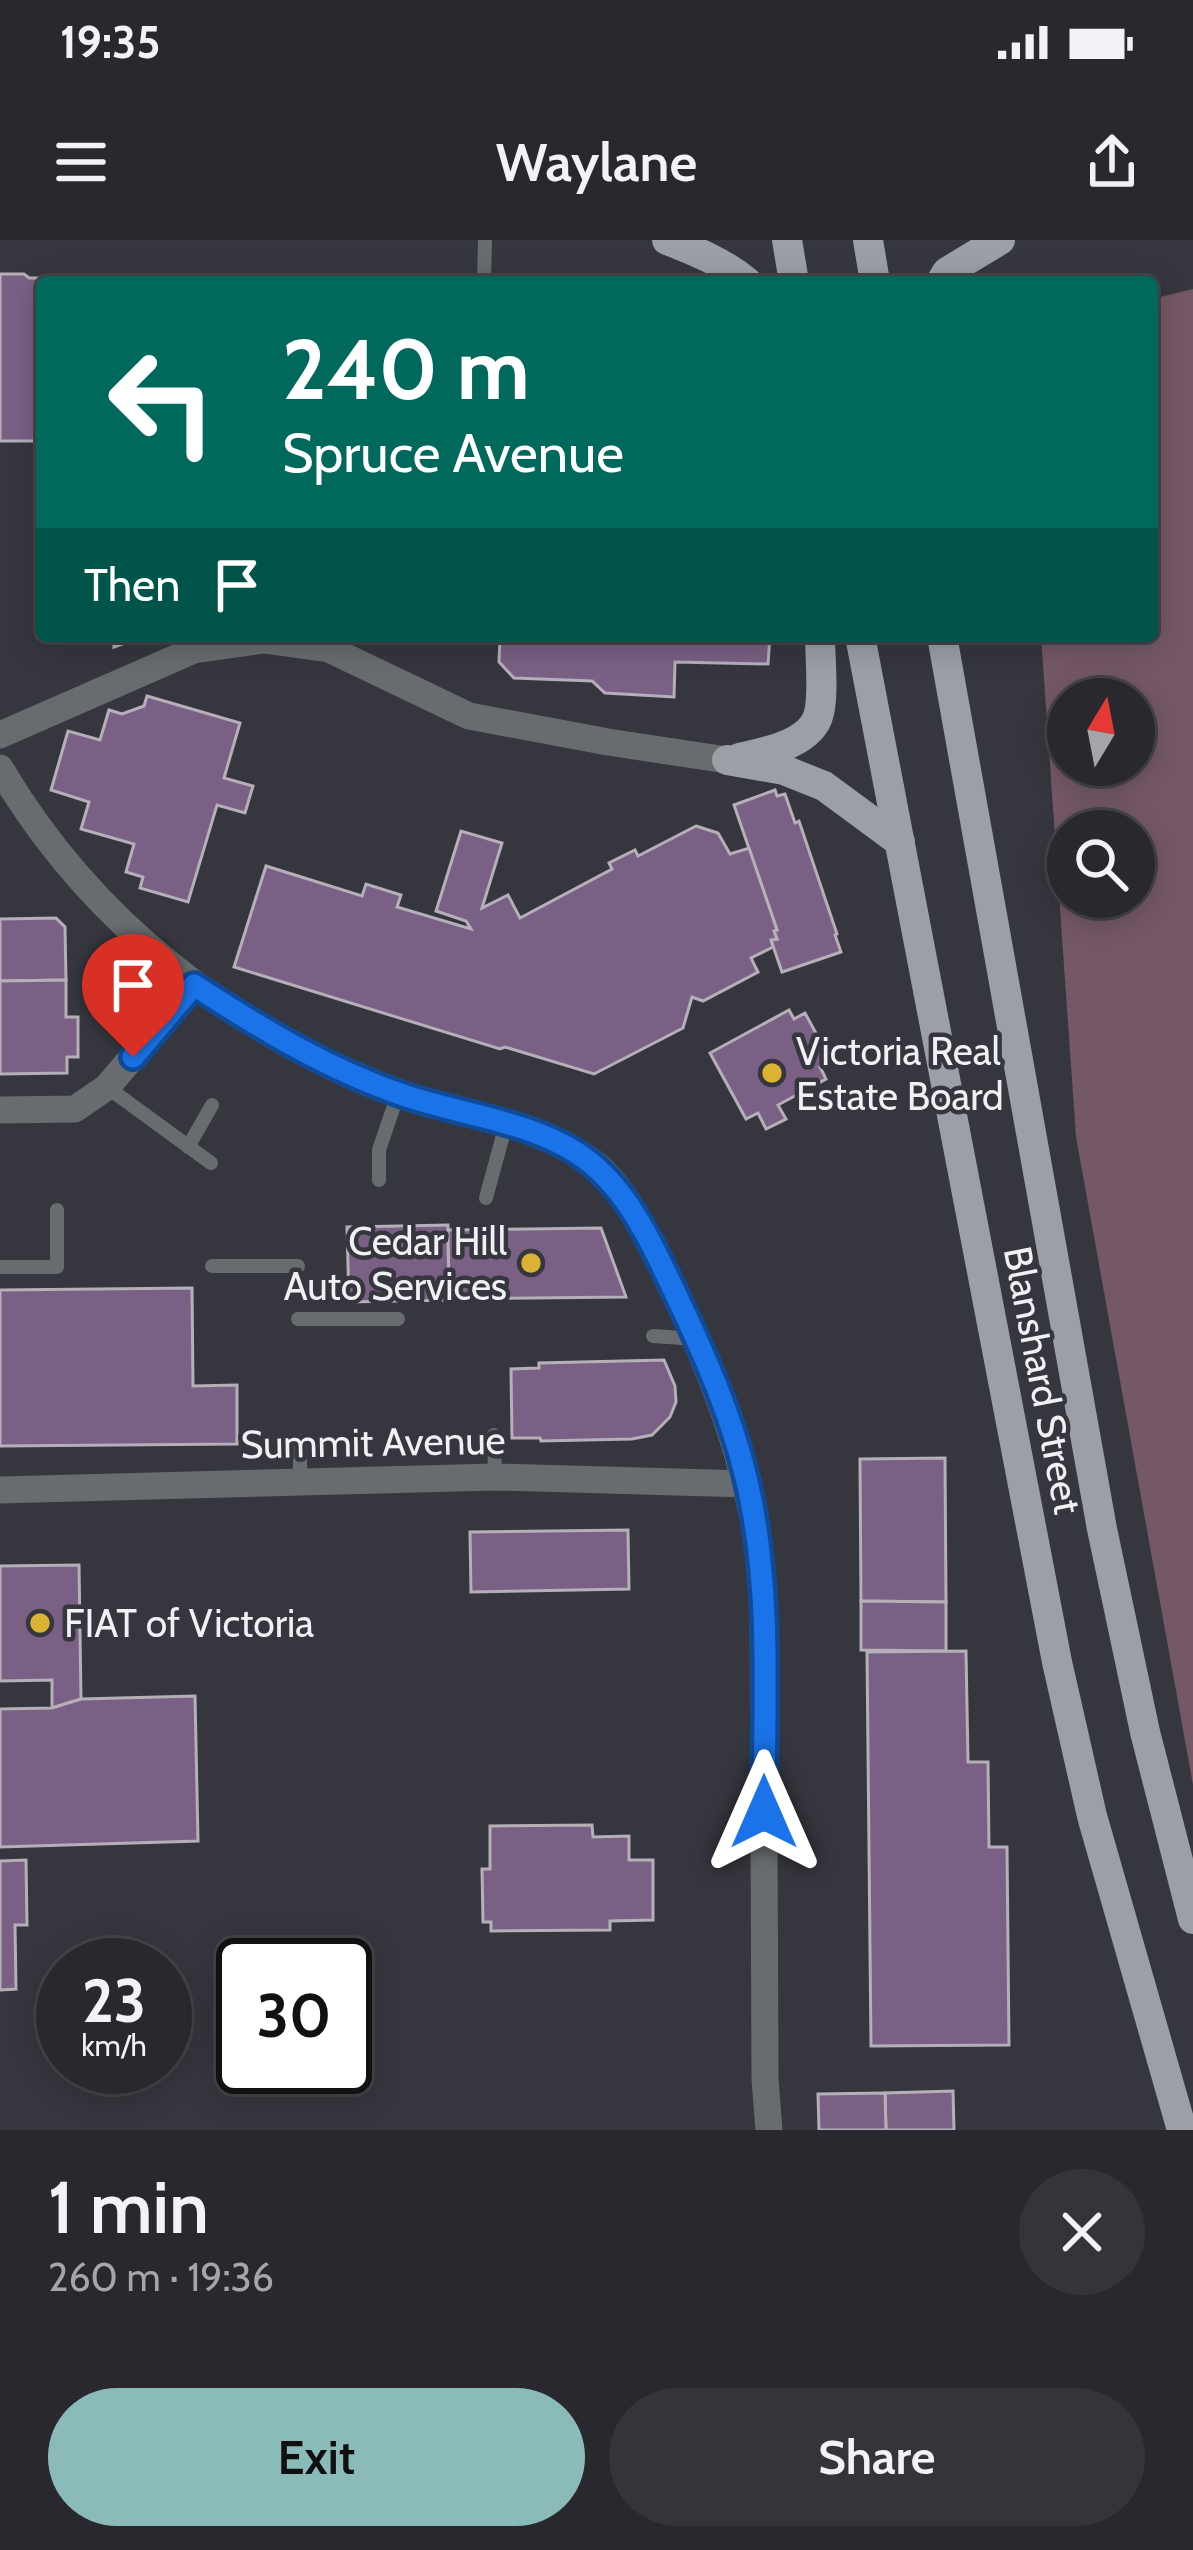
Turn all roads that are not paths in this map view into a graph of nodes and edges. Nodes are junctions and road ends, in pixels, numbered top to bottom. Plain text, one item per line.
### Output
1 (484, 240) edge
2 (667, 240) edge
3 (787, 240) edge
4 (868, 240) edge
5 (1000, 240) edge
6 (484, 276) edge
7 (739, 276) edge
8 (793, 276) edge
9 (874, 276) edge
10 (945, 276) edge
11 (250, 642) edge
12 (277, 642) edge
13 (820, 642) edge
14 (861, 642) edge
15 (943, 642) edge
16 (0, 736) edge
17 (727, 760) junction
18 (0, 768) edge
19 (900, 842) junction
20 (194, 985) junction
21 (107, 1087) junction
22 (398, 1094) junction
23 (212, 1105) dead end
24 (0, 1110) edge
25 (506, 1124) junction
26 (188, 1147) junction
27 (211, 1163) dead end
28 (379, 1180) dead end
29 (487, 1198) dead end
30 (57, 1210) dead end
31 (212, 1266) dead end
32 (298, 1266) dead end
33 (0, 1268) edge
34 (298, 1319) dead end
35 (398, 1319) dead end
36 (653, 1336) dead end
37 (697, 1339) junction
38 (494, 1436) dead end
39 (299, 1441) dead end
40 (495, 1477) junction
41 (300, 1481) junction
42 (748, 1484) junction
43 (0, 1490) edge
44 (1193, 1919) edge
45 (769, 2130) edge
46 (1182, 2130) edge

1 - 6 lane
2 - 7 main road
3 - 8 main road
4 - 9 main road
5 - 10 main road
11 - 16 street
12 - 17 street
13 - 17 main road
14 - 19 main road, Blanshard Street
15 - 44 main road, Blanshard Street
17 - 19 main road
18 - 20 street
19 - 46 main road, Blanshard Street
20 - 21 street
20 - 22 street
21 - 24 street
21 - 26 lane
22 - 25 street
22 - 28 lane
23 - 26 lane
25 - 29 lane
25 - 37 street
26 - 27 lane
30 - 33 lane
31 - 32 lane
34 - 35 lane
36 - 37 lane
37 - 42 street
38 - 40 lane
39 - 41 lane
40 - 41 street, Summit Avenue
40 - 42 street, Summit Avenue
41 - 43 street, Summit Avenue
42 - 45 street

